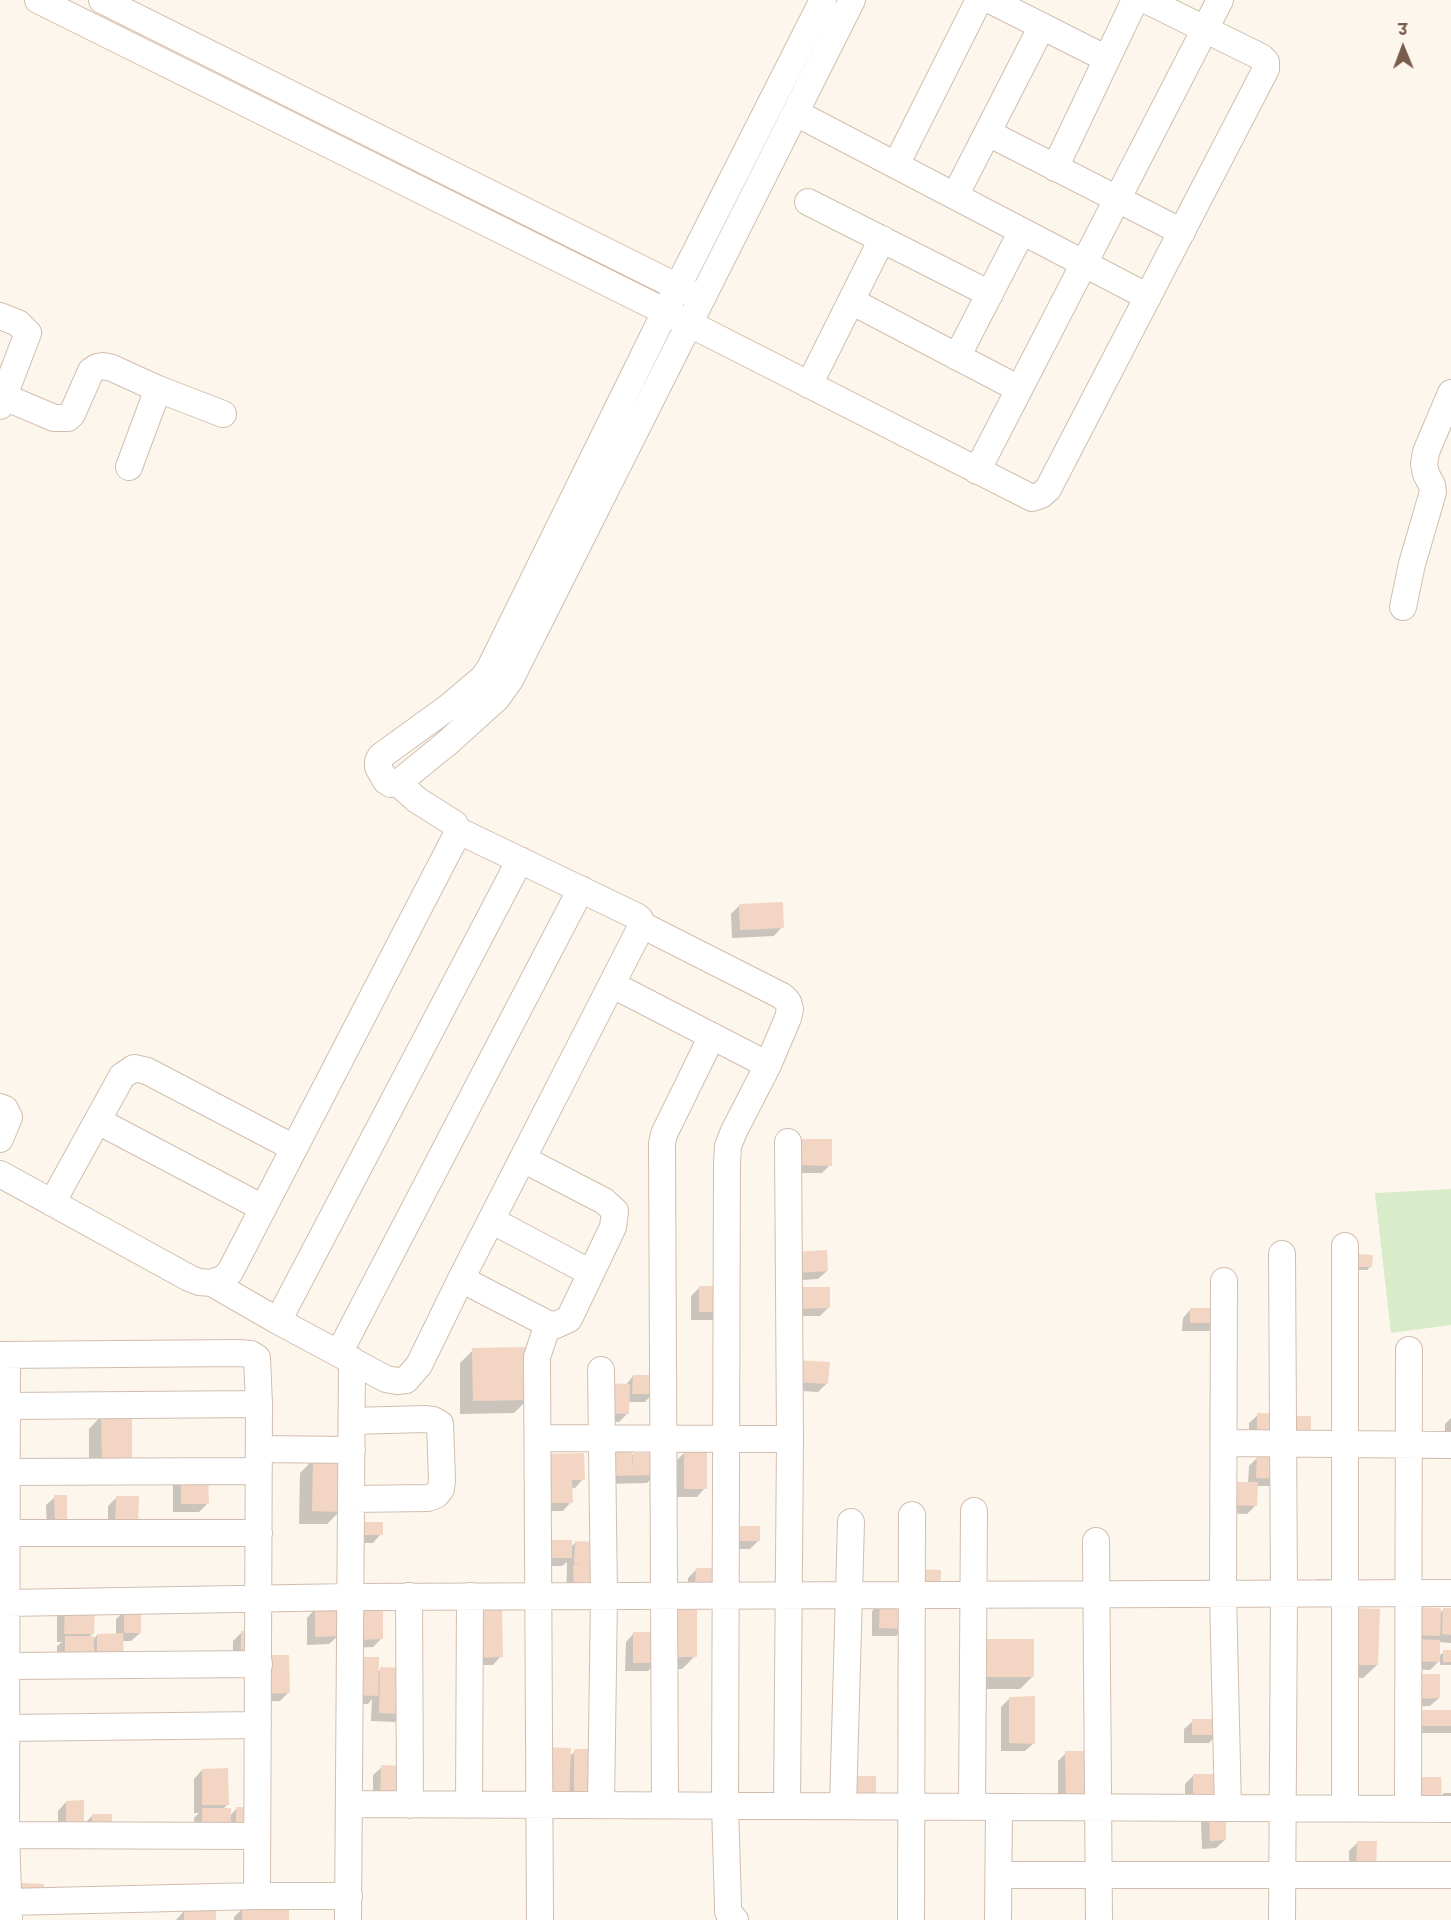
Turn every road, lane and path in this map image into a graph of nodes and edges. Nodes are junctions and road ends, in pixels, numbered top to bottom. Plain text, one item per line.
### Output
1 (38, 0) edge
2 (96, 0) edge
3 (102, 0) edge
4 (852, 0) edge
5 (979, 0) edge
6 (990, 0) edge
7 (1135, 0) edge
8 (1146, 0) edge
9 (1220, 0) edge
10 (813, 3) edge
11 (83, 22) junction
12 (1042, 26) junction
13 (1205, 30) junction
14 (1107, 59) junction
15 (796, 113) junction
16 (988, 133) junction
17 (896, 165) junction
18 (1055, 168) junction
19 (955, 196) junction
20 (1118, 200) junction
21 (808, 202) dead end
22 (1022, 231) junction
23 (1182, 232) junction
24 (882, 239) junction
25 (1085, 264) junction
26 (679, 288) junction
27 (990, 294) junction
28 (1148, 297) junction
29 (703, 299) junction
30 (851, 301) junction
31 (665, 312) junction
32 (0, 316) edge
33 (690, 324) junction
34 (957, 357) junction
35 (809, 385) junction
36 (158, 389) junction
37 (1019, 389) junction
38 (1451, 393) edge
39 (1, 399) edge
40 (223, 414) dead end
41 (129, 467) dead end
42 (977, 471) junction
43 (1403, 607) dead end
44 (398, 783) junction
45 (456, 830) junction
46 (520, 860) junction
47 (581, 889) junction
48 (642, 925) junction
49 (613, 984) junction
50 (712, 1036) junction
51 (768, 1065) junction
52 (0, 1107) edge
53 (98, 1120) junction
54 (0, 1139) edge
55 (788, 1142) dead end
56 (294, 1148) junction
57 (523, 1159) junction
58 (0, 1174) edge
59 (52, 1203) junction
60 (263, 1208) junction
61 (491, 1220) junction
62 (1345, 1246) dead end
63 (1282, 1254) dead end
64 (591, 1273) junction
65 (461, 1278) junction
66 (1224, 1281) dead end
67 (212, 1282) junction
68 (279, 1321) junction
69 (548, 1324) junction
70 (1409, 1350) dead end
71 (4, 1355) edge
72 (346, 1357) junction
73 (601, 1370) dead end
74 (259, 1404) junction
75 (7, 1406) junction
76 (352, 1420) junction
77 (538, 1438) junction
78 (603, 1438) junction
79 (663, 1438) junction
80 (726, 1438) junction
81 (790, 1438) junction
82 (1224, 1443) junction
83 (1283, 1444) junction
84 (1346, 1444) junction
85 (1409, 1445) junction
86 (1451, 1445) edge
87 (352, 1450) junction
88 (259, 1460) junction
89 (3, 1472) edge
90 (351, 1499) junction
91 (974, 1511) dead end
92 (912, 1515) dead end
93 (851, 1522) dead end
94 (7, 1533) junction
95 (258, 1533) junction
96 (1096, 1541) dead end
97 (1451, 1593) edge
98 (1096, 1594) junction
99 (1223, 1594) junction
100 (1284, 1594) junction
101 (1345, 1594) junction
102 (1408, 1594) junction
103 (726, 1595) junction
104 (789, 1595) junction
105 (849, 1595) junction
106 (910, 1595) junction
107 (973, 1595) junction
108 (409, 1596) junction
109 (470, 1596) junction
110 (538, 1596) junction
111 (604, 1596) junction
112 (664, 1596) junction
113 (351, 1597) junction
114 (258, 1598) junction
115 (7, 1603) junction
116 (259, 1664) junction
117 (8, 1666) junction
118 (258, 1725) junction
119 (6, 1728) junction
120 (349, 1804) junction
121 (410, 1804) junction
122 (469, 1805) junction
123 (539, 1805) junction
124 (601, 1805) junction
125 (665, 1805) junction
126 (724, 1806) junction
127 (787, 1806) junction
128 (843, 1806) junction
129 (910, 1806) junction
130 (972, 1807) junction
131 (999, 1807) junction
132 (1099, 1807) junction
133 (1228, 1808) junction
134 (1284, 1808) junction
135 (1345, 1808) junction
136 (1408, 1808) junction
137 (1451, 1809) edge
138 (6, 1834) junction
139 (257, 1836) junction
140 (999, 1875) junction
141 (1099, 1875) junction
142 (1283, 1875) junction
143 (1451, 1875) edge
144 (257, 1896) junction
145 (349, 1908) edge
146 (9, 1911) edge
147 (540, 1920) edge
148 (735, 1920) edge
149 (911, 1920) edge
150 (998, 1920) edge
151 (1099, 1920) edge
152 (1282, 1920) edge

1 - 11 street
2 - 11 street
3 - 26 street
4 - 15 street
5 - 17 street
6 - 12 street
7 - 14 street
8 - 13 street
9 - 13 street
10 - 26 street
11 - 31 street
12 - 14 street
12 - 16 street
13 - 20 street
13 - 23 street
14 - 18 street
15 - 17 street
15 - 29 street
16 - 18 street
16 - 19 street
17 - 19 street
18 - 20 street
19 - 22 street
20 - 23 street
20 - 25 street
21 - 24 street
22 - 25 street
22 - 27 street
23 - 28 street
24 - 27 street
24 - 30 street
25 - 28 street
25 - 37 street
26 - 29 street
26 - 31 street
27 - 34 street
28 - 42 street
29 - 33 street
30 - 34 street
30 - 35 street
31 - 33 street
31 - 44 street
32 - 39 street
33 - 35 street
33 - 44 street
34 - 37 street
35 - 42 street
36 - 39 street
36 - 40 street
36 - 41 street
37 - 42 street
38 - 43 street
44 - 45 street
45 - 46 street
45 - 56 street
46 - 47 street
46 - 68 street
47 - 48 street
47 - 72 street
48 - 49 street
48 - 51 street
49 - 50 street
49 - 57 street
50 - 51 street
50 - 79 street
51 - 80 street
52 - 54 street
53 - 56 street
53 - 59 street
53 - 60 street
55 - 81 street
56 - 60 street
57 - 61 street
57 - 64 street
58 - 59 street
59 - 67 street
60 - 67 street
61 - 64 street
61 - 65 street
62 - 84 street
63 - 83 street
64 - 69 street
65 - 69 street
65 - 72 street
66 - 82 street
67 - 68 street
68 - 72 street
69 - 77 street
70 - 85 street
71 - 74 street
71 - 75 street
72 - 76 street
73 - 78 street
74 - 75 street
74 - 88 street
75 - 89 street
76 - 87 street
76 - 90 street
77 - 78 street
77 - 110 street
78 - 79 street
78 - 111 street
79 - 80 street
79 - 112 street
80 - 81 street
80 - 103 street
81 - 104 street
82 - 83 street
82 - 99 street
83 - 84 street
83 - 100 street
84 - 85 street
84 - 101 street
85 - 86 street
85 - 102 street
87 - 88 street
87 - 90 street
88 - 89 street
88 - 95 street
89 - 94 street
90 - 113 street
91 - 107 street
92 - 106 street
93 - 105 street
94 - 95 street
94 - 115 street
95 - 114 street
96 - 98 street
97 - 102 street
98 - 99 street
98 - 107 street
98 - 132 street
99 - 100 street
99 - 133 street
100 - 101 street
100 - 134 street
101 - 102 street
101 - 135 street
102 - 136 street
103 - 104 street
103 - 112 street
103 - 126 street
104 - 105 street
104 - 127 street
105 - 106 street
105 - 128 street
106 - 107 street
106 - 129 street
107 - 130 street
108 - 109 street
108 - 113 street
108 - 121 street
109 - 110 street
109 - 122 street
110 - 111 street
110 - 123 street
111 - 112 street
111 - 124 street
112 - 125 street
113 - 114 street
113 - 120 street
114 - 115 street
114 - 116 street
115 - 117 street
116 - 117 street
116 - 118 street
117 - 119 street
118 - 119 street
118 - 139 street
119 - 138 street
120 - 121 street
120 - 145 street
121 - 122 street
122 - 123 street
123 - 124 street
123 - 147 street
124 - 125 street
125 - 126 street
126 - 127 street
126 - 148 street
127 - 128 street
128 - 129 street
129 - 130 street
129 - 149 street
130 - 131 street
131 - 132 street
131 - 140 street
132 - 133 street
132 - 141 street
133 - 134 street
134 - 135 street
134 - 142 street
135 - 136 street
136 - 137 street
138 - 139 street
138 - 146 street
139 - 144 street
140 - 141 street
140 - 150 street
141 - 142 street
141 - 151 street
142 - 143 street
142 - 152 street
144 - 145 street
144 - 146 street

